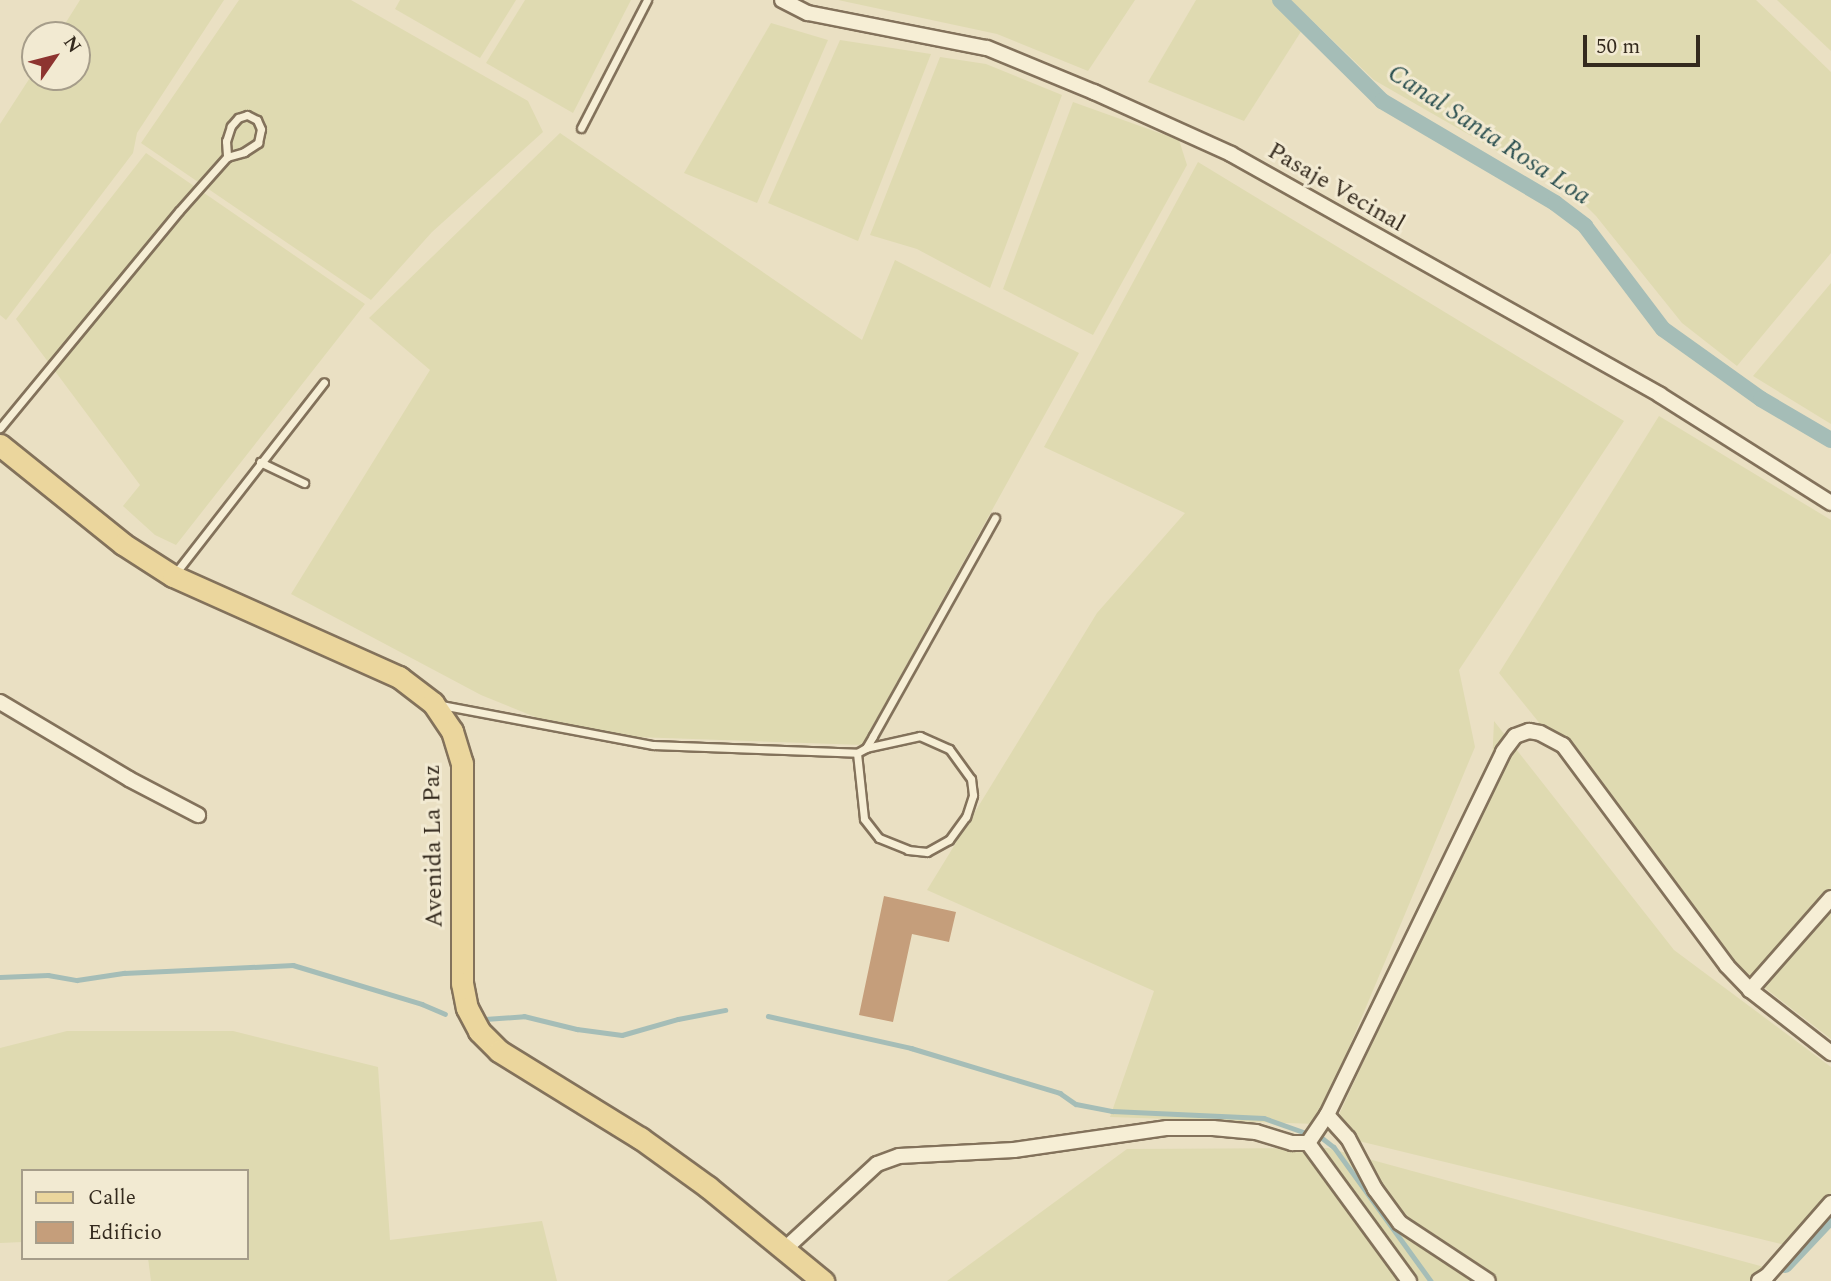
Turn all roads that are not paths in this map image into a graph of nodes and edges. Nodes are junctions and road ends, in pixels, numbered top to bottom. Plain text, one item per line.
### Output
1 (646, 0) edge
2 (782, 0) edge
3 (581, 128) dead end
4 (228, 157) junction
5 (324, 382) dead end
6 (0, 428) edge
7 (0, 445) edge
8 (260, 461) junction
9 (304, 483) dead end
10 (1831, 503) edge
11 (995, 518) dead end
12 (173, 576) junction
13 (0, 702) edge
14 (433, 703) junction
15 (866, 748) junction
16 (857, 753) junction
17 (198, 815) dead end
18 (1831, 898) edge
19 (1750, 990) junction
20 (1831, 1053) edge
21 (1327, 1115) junction
22 (1308, 1143) junction
23 (1831, 1203) edge
24 (786, 1248) junction
25 (823, 1281) edge
26 (1409, 1281) edge
27 (1488, 1281) edge
28 (1759, 1281) edge

1 - 3 lane
2 - 10 street, Pasaje Vecinal
4 - 4 lane
4 - 6 lane
5 - 8 lane
7 - 12 main road, Avenida La Paz
8 - 9 lane
8 - 12 lane
11 - 15 lane
12 - 14 main road, Avenida La Paz
13 - 17 street
14 - 16 lane
14 - 24 main road, Avenida La Paz
15 - 16 lane
15 - 16 lane
18 - 19 street
19 - 20 street
19 - 21 street
21 - 22 street
21 - 27 street
22 - 24 street
22 - 26 street
23 - 28 street
24 - 25 main road, Avenida La Paz

